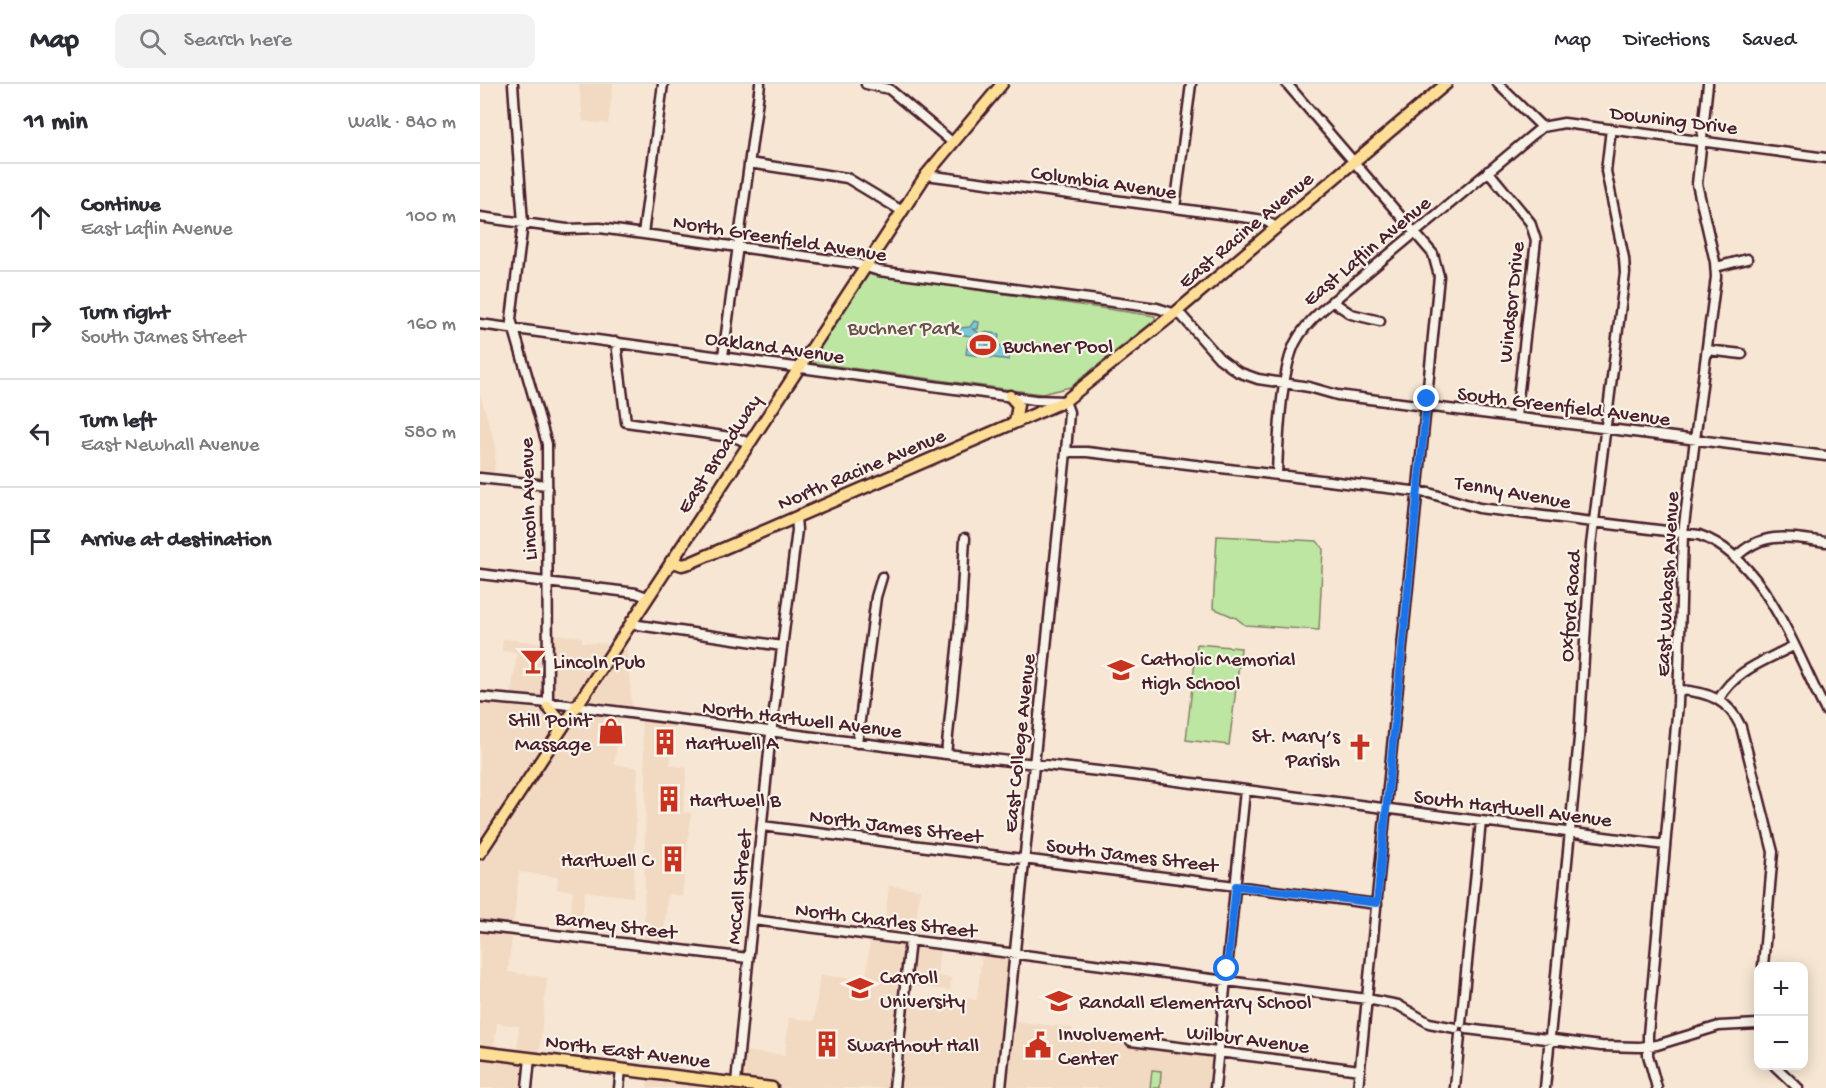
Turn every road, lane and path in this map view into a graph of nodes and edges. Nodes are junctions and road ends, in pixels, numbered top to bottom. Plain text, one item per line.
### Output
1 (503, 84) edge
2 (663, 84) edge
3 (760, 84) edge
4 (866, 84) edge
5 (1002, 84) edge
6 (1191, 84) edge
7 (1287, 84) edge
8 (1498, 84) edge
9 (1708, 84) edge
10 (513, 85) edge
11 (1440, 86) edge
12 (1542, 127) junction
13 (1611, 129) junction
14 (1702, 141) junction
15 (952, 142) junction
16 (1826, 158) edge
17 (1355, 162) junction
18 (749, 164) junction
19 (1488, 171) junction
20 (926, 175) junction
21 (1175, 208) junction
22 (902, 211) junction
23 (480, 217) edge
24 (523, 223) junction
25 (1276, 227) junction
26 (1415, 231) junction
27 (643, 234) junction
28 (738, 247) junction
29 (1747, 259) dead end
30 (865, 267) junction
31 (1716, 267) junction
32 (1074, 297) joint
33 (1332, 301) junction
34 (1175, 314) junction
35 (1380, 321) dead end
36 (480, 324) edge
37 (513, 328) junction
38 (616, 342) junction
39 (1707, 350) junction
40 (1742, 354) dead end
41 (723, 356) junction
42 (798, 367) junction
43 (1286, 384) junction
44 (1010, 396) junction
45 (1065, 401) junction
46 (1426, 406) junction
47 (1516, 417) junction
48 (1015, 422) junction
49 (1605, 429) junction
50 (1695, 440) junction
51 (748, 443) junction
52 (1066, 452) junction
53 (1826, 456) edge
54 (1277, 475) junction
55 (480, 478) edge
56 (547, 485) junction
57 (1418, 492) junction
58 (796, 517) junction
59 (1594, 522) junction
60 (1683, 533) junction
61 (965, 538) dead end
62 (1826, 542) edge
63 (1735, 558) junction
64 (671, 561) junction
65 (480, 574) edge
66 (882, 577) dead end
67 (547, 582) junction
68 (647, 597) junction
69 (631, 621) junction
70 (782, 646) junction
71 (1792, 646) junction
72 (1679, 690) junction
73 (480, 697) edge
74 (1719, 699) junction
75 (548, 705) junction
76 (571, 707) junction
77 (1826, 711) edge
78 (771, 732) junction
79 (558, 734) junction
80 (857, 743) junction
81 (946, 754) junction
82 (1034, 764) junction
83 (1245, 790) junction
84 (1385, 809) junction
85 (1481, 822) junction
86 (762, 826) junction
87 (1570, 833) junction
88 (1665, 845) junction
89 (480, 854) edge
90 (1025, 859) junction
91 (1236, 886) junction
92 (1377, 903) junction
93 (753, 920) junction
94 (480, 926) edge
95 (910, 940) junction
96 (1015, 953) junction
97 (748, 958) junction
98 (1763, 962) edge
99 (1226, 980) junction
100 (1367, 999) junction
101 (1754, 1024) edge
102 (1461, 1029) junction
103 (1550, 1039) junction
104 (1131, 1041) dead end
105 (1648, 1046) junction
106 (480, 1052) edge
107 (1219, 1053) junction
108 (530, 1058) junction
109 (621, 1070) junction
110 (1360, 1070) junction
111 (1780, 1070) edge
112 (736, 1083) junction
113 (527, 1088) edge
114 (619, 1088) edge
115 (772, 1088) edge
116 (894, 1088) edge
117 (1001, 1088) edge
118 (1215, 1088) edge
119 (1358, 1088) edge
120 (1455, 1088) edge
121 (1545, 1088) edge
122 (1658, 1088) edge
123 (1798, 1088) edge

1 - 10 street
2 - 27 street
3 - 18 street
4 - 15 street
5 - 15 main road, East Broadway
6 - 21 street
7 - 17 street
8 - 12 street
9 - 14 street, East Wabash Avenue
10 - 24 street, Lincoln Avenue
11 - 17 main road, East Racine Avenue
12 - 13 street, Downing Drive
12 - 19 street, East Laflin Avenue
13 - 14 street, Downing Drive
13 - 49 street, Oxford Road
14 - 16 street, Downing Drive
14 - 31 street, East Wabash Avenue
15 - 20 main road, East Broadway
17 - 25 main road, East Racine Avenue
17 - 26 street
18 - 22 street
18 - 28 street
19 - 26 street, East Laflin Avenue
19 - 47 street, Windsor Drive
20 - 21 street, Columbia Avenue
20 - 22 main road, East Broadway
21 - 25 street, Columbia Avenue
22 - 30 main road, East Broadway
23 - 24 street, North Greenfield Avenue
24 - 27 street, North Greenfield Avenue
24 - 37 street, Lincoln Avenue
25 - 34 main road, East Racine Avenue
26 - 33 street, East Laflin Avenue
26 - 46 street
27 - 28 street, North Greenfield Avenue
28 - 30 street, North Greenfield Avenue
28 - 41 street
29 - 31 street
30 - 32 street, North Greenfield Avenue
30 - 42 main road, East Broadway
31 - 39 street, East Wabash Avenue
32 - 34 street, South Greenfield Avenue
33 - 35 street
33 - 43 street, East Laflin Avenue
34 - 43 street, South Greenfield Avenue
34 - 45 main road, East Racine Avenue
36 - 37 street, Oakland Avenue
37 - 38 street, Oakland Avenue
37 - 56 street, Lincoln Avenue
38 - 41 street, Oakland Avenue
38 - 51 street
39 - 40 street
39 - 50 street, East Wabash Avenue
41 - 42 street, Oakland Avenue
42 - 44 street, Oakland Avenue
42 - 51 main road, East Broadway
43 - 46 street, South Greenfield Avenue
43 - 54 street, East Laflin Avenue
44 - 45 street, Oakland Avenue
44 - 48 main road
45 - 48 main road, North Racine Avenue
45 - 52 street, East College Avenue
46 - 47 street, South Greenfield Avenue
46 - 57 street
47 - 49 street, South Greenfield Avenue
48 - 58 main road, North Racine Avenue
49 - 50 street, South Greenfield Avenue
49 - 59 street, Oxford Road
50 - 53 street, South Greenfield Avenue
50 - 60 street, East Wabash Avenue
51 - 64 main road, East Broadway
52 - 54 street, Tenny Avenue
52 - 82 street, East College Avenue
54 - 57 street, Tenny Avenue
55 - 56 street
56 - 67 street, Lincoln Avenue
57 - 59 street, Tenny Avenue
57 - 84 street
58 - 64 main road, North Racine Avenue
58 - 70 street, McCall Street
59 - 60 street, Tenny Avenue
59 - 87 street, Oxford Road
60 - 63 street, Tenny Avenue
60 - 72 street, East Wabash Avenue
61 - 81 street
62 - 63 street
63 - 71 street, Tenny Avenue
64 - 68 main road, East Broadway
65 - 67 street
66 - 80 street
67 - 68 street
67 - 75 street, Lincoln Avenue
68 - 69 main road, East Broadway
69 - 70 street
69 - 76 main road, East Broadway
70 - 78 street, McCall Street
71 - 74 street
71 - 77 street, Tenny Avenue
72 - 74 street
72 - 88 street, East Wabash Avenue
73 - 75 street, North Hartwell Avenue
74 - 98 street
75 - 76 street, North Hartwell Avenue
75 - 79 main road
76 - 78 street, North Hartwell Avenue
76 - 79 main road, East Broadway
78 - 80 street, North Hartwell Avenue
78 - 86 street, McCall Street
79 - 89 main road, East Broadway
80 - 81 street, North Hartwell Avenue
81 - 82 street, North Hartwell Avenue
82 - 83 street, South Hartwell Avenue
82 - 90 street, East College Avenue
83 - 84 street, South Hartwell Avenue
83 - 91 street
84 - 85 street, South Hartwell Avenue
84 - 92 street
85 - 87 street, South Hartwell Avenue
85 - 102 street
86 - 90 street, North James Street
86 - 93 street, McCall Street
87 - 88 street, South Hartwell Avenue
87 - 103 street, Oxford Road
88 - 105 street, East Wabash Avenue
90 - 91 street, South James Street
90 - 96 street, East College Avenue
91 - 92 street, South James Street
91 - 99 street
92 - 100 street
93 - 95 street, North Charles Street
93 - 97 street, McCall Street
94 - 97 street, Barney Street
95 - 96 street, North Charles Street
95 - 116 street
96 - 99 street, North Charles Street
96 - 117 street, East College Avenue
97 - 112 street, McCall Street
99 - 100 street, North Charles Street
99 - 107 street
100 - 102 street, North Charles Street
100 - 110 street
101 - 105 street, North Charles Street
102 - 103 street, North Charles Street
102 - 120 street
103 - 105 street, North Charles Street
103 - 121 street, Oxford Road
104 - 107 street, Wilbur Avenue
105 - 122 street, East Wabash Avenue
106 - 108 main road, North East Avenue
107 - 110 street, Wilbur Avenue
107 - 118 street
108 - 109 main road, North East Avenue
108 - 113 street
109 - 112 main road, North East Avenue
109 - 114 street
110 - 119 street
111 - 123 street
112 - 115 main road, North East Avenue

